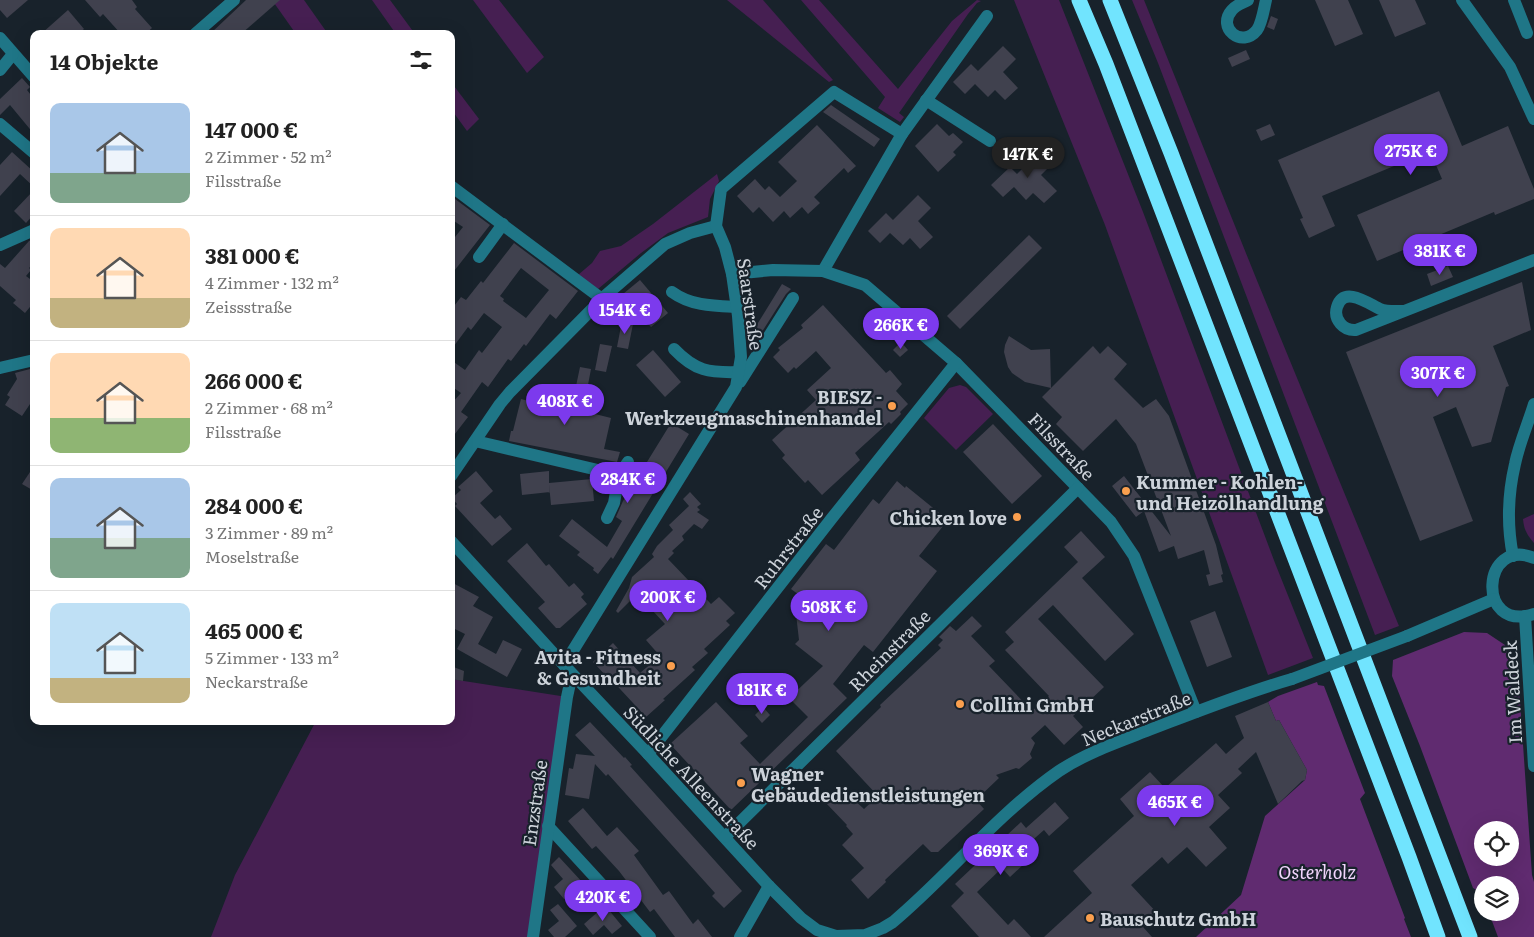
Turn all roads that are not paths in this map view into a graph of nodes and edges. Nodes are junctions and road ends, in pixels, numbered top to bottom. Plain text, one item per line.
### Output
1 (234, 0) edge
2 (1079, 0) edge
3 (1110, 0) edge
4 (1248, 0) edge
5 (1266, 0) edge
6 (1462, 0) edge
7 (1514, 0) edge
8 (987, 16) dead end
9 (200, 30) edge
10 (1528, 33) dead end
11 (0, 38) edge
12 (13, 54) junction
13 (0, 70) edge
14 (30, 72) edge
15 (926, 100) junction
16 (1534, 119) edge
17 (0, 124) edge
18 (902, 134) junction
19 (990, 141) dead end
20 (30, 149) edge
21 (455, 189) edge
22 (503, 224) junction
23 (716, 226) junction
24 (30, 232) edge
25 (0, 245) edge
26 (479, 257) dead end
27 (1534, 260) edge
28 (823, 271) junction
29 (732, 274) junction
30 (672, 292) dead end
31 (793, 298) dead end
32 (602, 299) junction
33 (737, 307) junction
34 (1404, 311) junction
35 (674, 349) dead end
36 (30, 361) edge
37 (956, 363) junction
38 (0, 368) edge
39 (739, 372) junction
40 (736, 387) junction
41 (1534, 404) edge
42 (475, 441) junction
43 (628, 462) dead end
44 (455, 470) edge
45 (619, 475) junction
46 (1078, 488) junction
47 (607, 518) dead end
48 (455, 545) edge
49 (1513, 556) junction
50 (1534, 558) edge
51 (1494, 599) junction
52 (1529, 615) edge
53 (568, 670) junction
54 (1196, 712) junction
55 (648, 754) junction
56 (1534, 766) edge
57 (548, 826) junction
58 (725, 837) junction
59 (769, 886) junction
60 (836, 936) edge
61 (533, 937) edge
62 (650, 937) edge
63 (740, 937) edge
64 (1438, 937) edge
65 (1470, 937) edge

1 - 9 street
2 - 64 highway
3 - 65 highway
4 - 5 street
6 - 16 street
7 - 10 street
8 - 15 street
11 - 12 street
12 - 13 street
12 - 14 street
15 - 18 street
15 - 19 street
17 - 20 street
18 - 23 street, Saarstraße
18 - 28 street
21 - 22 street
22 - 26 street
22 - 32 street
23 - 29 street, Saarstraße
23 - 32 street
24 - 25 street
27 - 34 street
28 - 29 street, Filsstraße
28 - 37 street, Filsstraße
29 - 33 street, Saarstraße
30 - 33 street
31 - 40 street
32 - 42 street
33 - 39 street, Saarstraße
34 - 34 street
35 - 39 street
36 - 38 street
37 - 46 street, Filsstraße
37 - 55 street, Ruhrstraße
39 - 40 street, Saarstraße
40 - 53 street, Saarstraße
41 - 49 street
42 - 44 street
42 - 45 street
43 - 45 street
45 - 47 street
46 - 54 street, Filsstraße
46 - 58 street, Rheinstraße
48 - 53 street, Südliche Alleenstraße
49 - 50 street
49 - 51 street
51 - 52 street
51 - 54 street, Neckarstraße, bridge
52 - 56 street, Im Waldeck
53 - 55 street, Südliche Alleenstraße
53 - 57 street, Enzstraße
54 - 60 street, Neckarstraße
55 - 58 street, Südliche Alleenstraße
57 - 61 street, Enzstraße
57 - 62 street
58 - 59 street, Südliche Alleenstraße
59 - 60 street, Südliche Alleenstraße
59 - 63 street

